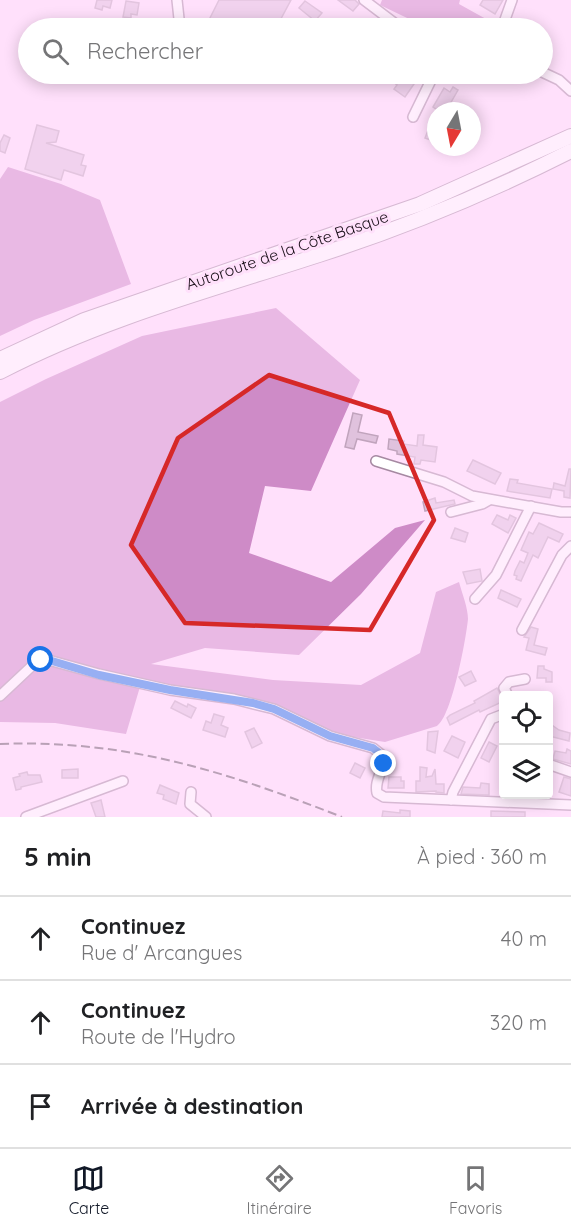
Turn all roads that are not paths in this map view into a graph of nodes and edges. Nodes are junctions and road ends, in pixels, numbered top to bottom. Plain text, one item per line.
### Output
1 (177, 0) edge
2 (364, 0) edge
3 (512, 0) edge
4 (179, 18) edge
5 (388, 18) edge
6 (506, 18) edge
7 (553, 77) edge
8 (429, 84) edge
9 (571, 91) edge
10 (413, 117) dead end
11 (571, 136) edge
12 (571, 151) edge
13 (0, 359) edge
14 (0, 372) edge
15 (376, 461) dead end
16 (489, 500) junction
17 (531, 506) junction
18 (451, 512) dead end
19 (571, 512) edge
20 (571, 546) edge
21 (475, 599) dead end
22 (522, 630) dead end
23 (525, 679) dead end
24 (506, 691) edge
25 (0, 696) edge
26 (499, 716) edge
27 (553, 765) edge
28 (571, 772) edge
29 (123, 781) dead end
30 (191, 792) dead end
31 (451, 800) junction
32 (571, 805) edge
33 (26, 817) edge
34 (206, 817) edge

1 - 4 street
2 - 5 street
3 - 6 street
7 - 9 street
8 - 10 street
11 - 13 highway, Autoroute de la Côte Basque
12 - 14 highway, Autoroute de la Côte Basque
15 - 16 street
16 - 17 street
16 - 18 street
17 - 19 street
17 - 21 street
20 - 22 street
23 - 24 street
25 - 31 street
26 - 31 street
27 - 28 street
29 - 33 street
30 - 34 street
31 - 32 street

